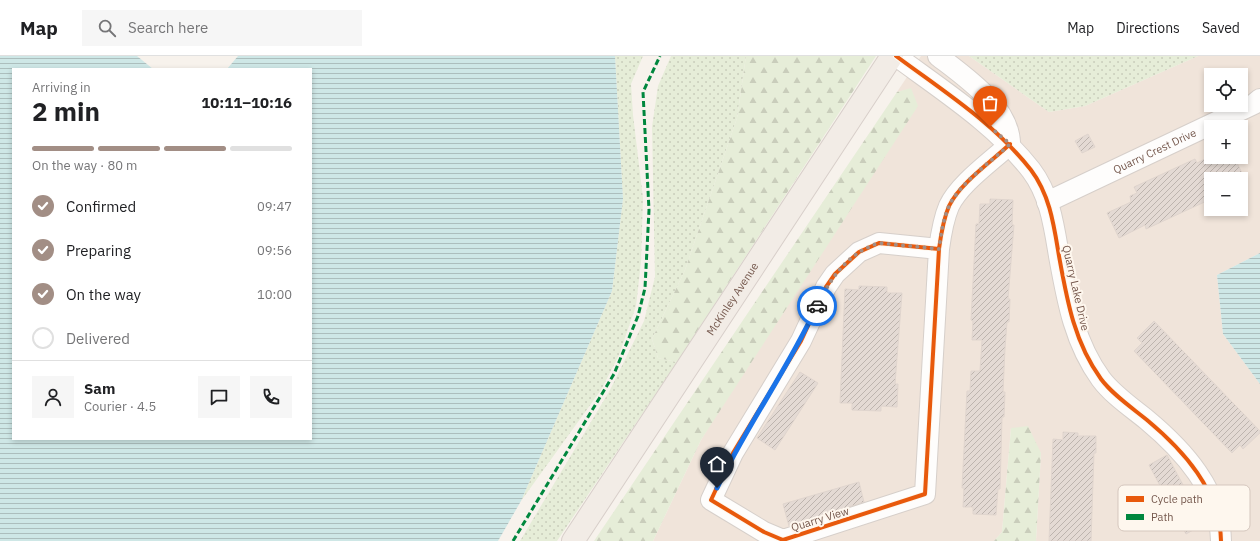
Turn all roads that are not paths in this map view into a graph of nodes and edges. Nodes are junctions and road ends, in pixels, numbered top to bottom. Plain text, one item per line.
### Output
1 (892, 56) edge
2 (896, 56) edge
3 (938, 56) edge
4 (1260, 98) edge
5 (1010, 144) junction
6 (1047, 202) junction
7 (939, 249) junction
8 (1204, 485) edge
9 (1220, 531) edge
10 (573, 541) edge
11 (1221, 541) edge

1 - 10 main road, McKinley Avenue
2 - 5 street, Quarry Lake Drive
3 - 5 street, Quarry Lake Drive
4 - 6 street, Quarry Crest Drive
5 - 6 street, Quarry Lake Drive
5 - 7 street, Quarry View
6 - 8 street, Quarry Lake Drive
7 - 7 street, Quarry View
9 - 11 street, Quarry Lake Drive

